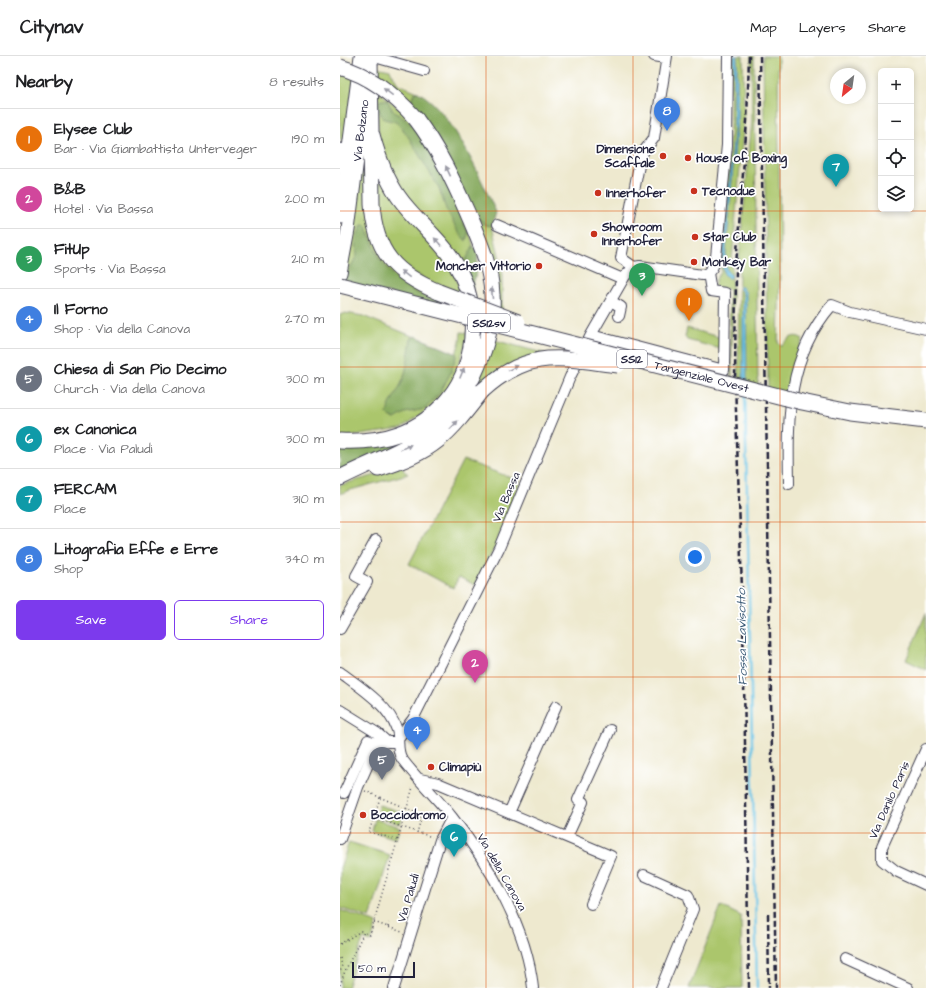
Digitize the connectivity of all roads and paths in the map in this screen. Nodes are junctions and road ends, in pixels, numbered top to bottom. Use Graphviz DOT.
graph roads {
  1 [pos="654,56"];
  2 [pos="728,56"];
  3 [pos="368,57"];
  4 [pos="667,57"];
  5 [pos="340,67"];
  6 [pos="424,70"];
  7 [pos="372,135"];
  8 [pos="340,151"];
  9 [pos="340,166"];
  10 [pos="340,215"];
  11 [pos="497,225"];
  12 [pos="634,267"];
  13 [pos="340,273"];
  14 [pos="708,273"];
  15 [pos="623,279"];
  16 [pos="340,285"];
  17 [pos="340,295"];
  18 [pos="612,300"];
  19 [pos="619,316"];
  20 [pos="472,320"];
  21 [pos="926,329"];
  22 [pos="591,335"];
  23 [pos="486,342"];
  24 [pos="616,360"];
  25 [pos="926,421"];
  26 [pos="926,430"];
  27 [pos="340,442"];
  28 [pos="343,477"];
  29 [pos="789,484"];
  30 [pos="376,540"];
  31 [pos="340,629"];
  32 [pos="340,672"];
  33 [pos="556,706"];
  34 [pos="340,710"];
  35 [pos="610,730"];
  36 [pos="398,740"];
  37 [pos="382,743"];
  38 [pos="926,749"];
  39 [pos="417,781"];
  40 [pos="358,787"];
  41 [pos="344,793"];
  42 [pos="380,798"];
  43 [pos="405,809"];
  44 [pos="509,813"];
  45 [pos="452,817"];
  46 [pos="374,818"];
  47 [pos="402,827"];
  48 [pos="417,832"];
  49 [pos="567,837"];
  50 [pos="435,838"];
  51 [pos="340,839"];
  52 [pos="399,841"];
  53 [pos="644,875"];
  54 [pos="926,885"];
  55 [pos="591,904"];
  56 [pos="374,922"];
  57 [pos="389,923"];
  58 [pos="388,927"];
  59 [pos="364,932"];
  60 [pos="404,933"];
  61 [pos="340,944"];
  62 [pos="340,958"];
  63 [pos="845,959"];
  64 [pos="342,970"];
  65 [pos="345,971"];
  66 [pos="340,973"];
  67 [pos="340,985"];
  68 [pos="394,988"];
  69 [pos="533,988"];
  70 [pos="661,988"];
  71 [pos="908,988"];
  1 -- 4 [label="street"];
  2 -- 14 [label="street"];
  3 -- 6 [label="street"];
  3 -- 7 [label="highway, SS12sv"];
  3 -- 10 [label="main road, Via Bolzano"];
  3 -- 13 [label="main road, Via Bolzano"];
  4 -- 12 [label="street"];
  23 -- 5 [label="highway, SS12sv, one-way, bridge"];
  20 -- 7 [label="highway, SS12sv, one-way"];
  24 -- 7 [label="highway, SS12sv, one-way, bridge"];
  8 -- 9 [label="highway"];
  11 -- 15 [label="street"];
  12 -- 14 [label="street"];
  12 -- 15 [label="street, Via Bassa"];
  14 -- 22 [label="street"];
  15 -- 18 [label="street, Via Bassa"];
  16 -- 24 [label="highway, Tangenziale Ovest / SS12, bridge"];
  17 -- 24 [label="highway, Tangenziale Ovest / SS12, bridge"];
  18 -- 19 [label="street"];
  18 -- 22 [label="street, Via Bassa"];
  20 -- 23 [label="highway"];
  27 -- 20 [label="highway, SS12sv, one-way"];
  21 -- 29 [label="street"];
  22 -- 36 [label="street, Via Bassa"];
  28 -- 23 [label="highway, SS12sv, one-way"];
  24 -- 25 [label="highway, Tangenziale Ovest / SS12, bridge"];
  24 -- 26 [label="highway, Tangenziale Ovest / SS12"];
  28 -- 24 [label="highway, SS12sv, one-way, bridge"];
  30 -- 31 [label="street"];
  32 -- 36 [label="street, Via della Canova"];
  33 -- 44 [label="street"];
  34 -- 37 [label="street"];
  35 -- 49 [label="street"];
  36 -- 37 [label="street"];
  36 -- 39 [label="street, Via della Canova"];
  37 -- 40 [label="street"];
  37 -- 41 [label="street"];
  38 -- 54 [label="street, Via Danilo Paris"];
  39 -- 43 [label="path"];
  39 -- 44 [label="street"];
  39 -- 45 [label="street, Via della Canova"];
  40 -- 42 [label="path"];
  40 -- 51 [label="street"];
  42 -- 43 [label="path"];
  42 -- 46 [label="path"];
  43 -- 47 [label="path"];
  43 -- 48 [label="path"];
  44 -- 49 [label="street"];
  45 -- 68 [label="street, Via Paludi"];
  45 -- 69 [label="street, Via della Canova"];
  46 -- 47 [label="path"];
  46 -- 52 [label="path"];
  47 -- 48 [label="path"];
  47 -- 52 [label="path"];
  48 -- 50 [label="path"];
  49 -- 55 [label="street"];
  52 -- 56 [label="path"];
  53 -- 70 [label="street"];
  56 -- 58 [label="path"];
  56 -- 59 [label="path"];
  57 -- 58 [label="path"];
  58 -- 60 [label="path"];
  59 -- 61 [label="path"];
  59 -- 65 [label="path"];
  62 -- 64 [label="path"];
  63 -- 71 [label="street"];
  64 -- 65 [label="path"];
  64 -- 66 [label="path"];
  65 -- 67 [label="path"];
}
